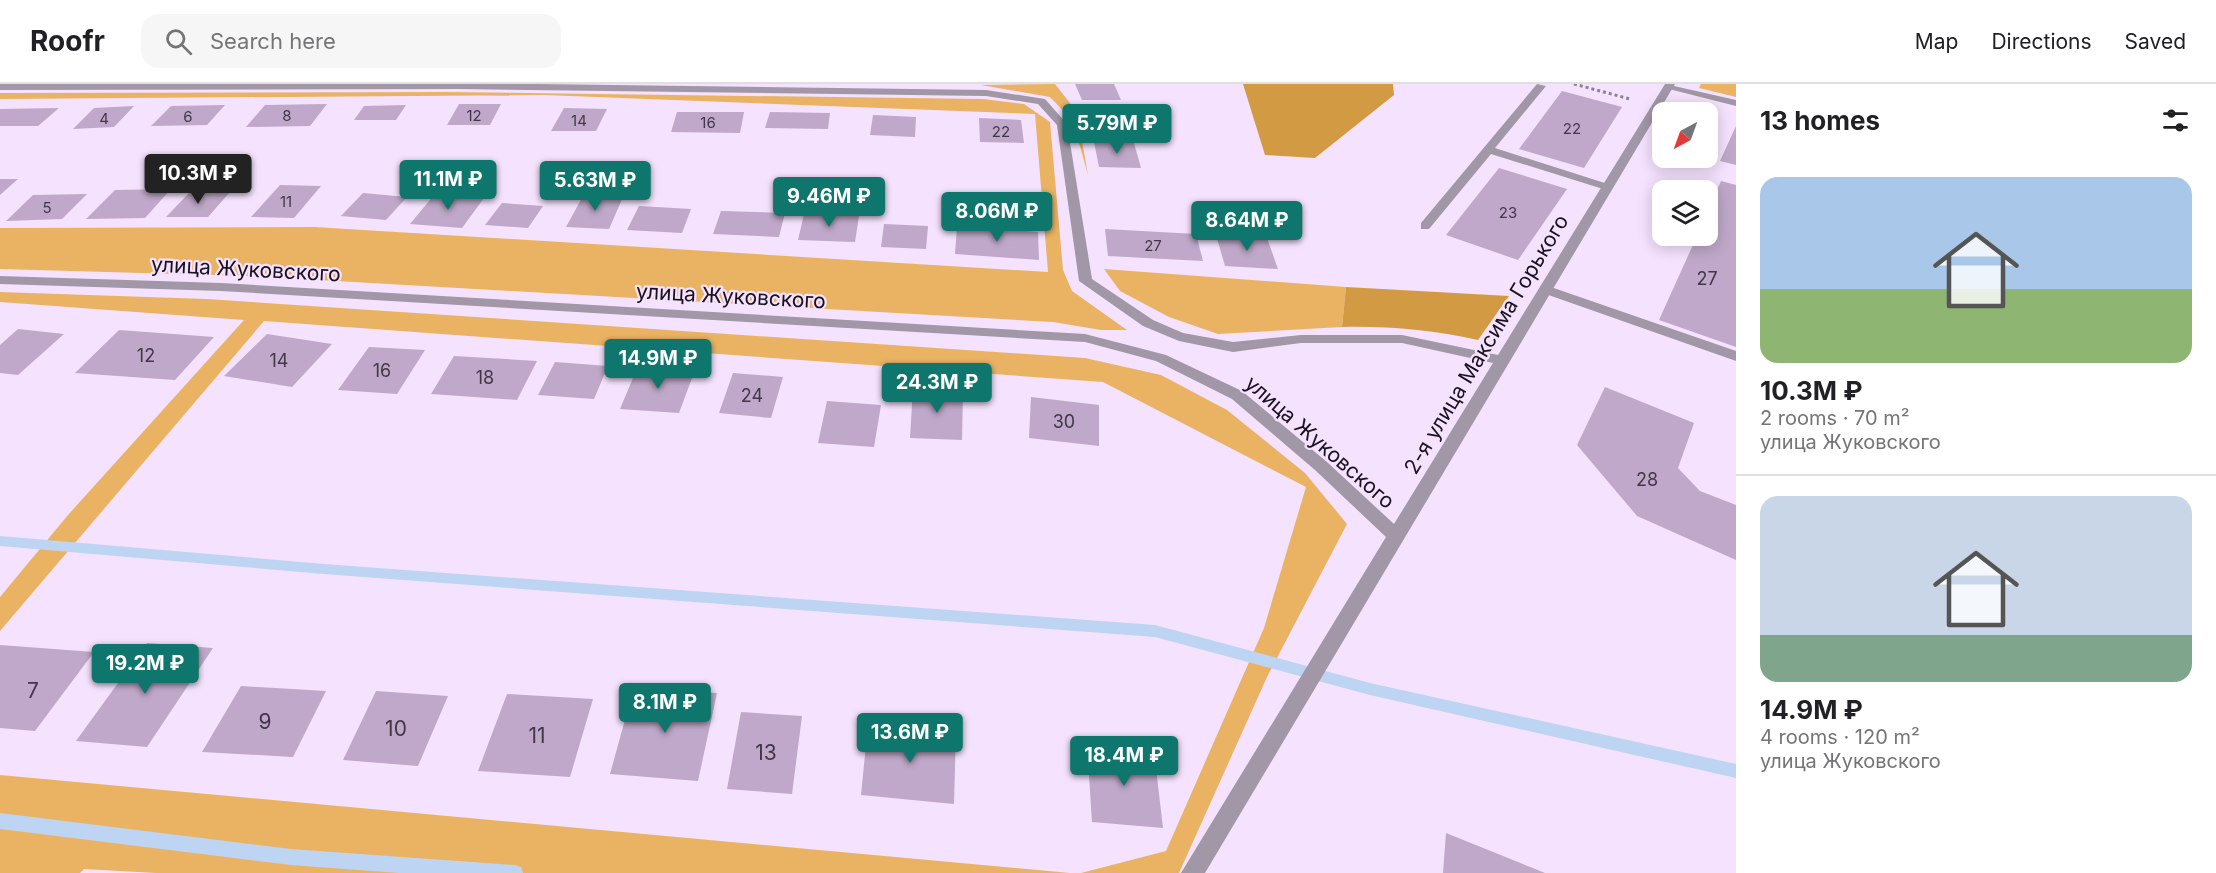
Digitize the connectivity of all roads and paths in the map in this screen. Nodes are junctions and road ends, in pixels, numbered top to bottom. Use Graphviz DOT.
graph roads {
  1 [pos="1574,84"];
  2 [pos="1669,85"];
  3 [pos="1541,86"];
  4 [pos="0,87"];
  5 [pos="1659,102"];
  6 [pos="1736,103"];
  7 [pos="1652,105"];
  8 [pos="1652,114"];
  9 [pos="1489,150"];
  10 [pos="1607,187"];
  11 [pos="1425,226"];
  12 [pos="0,280"];
  13 [pos="1545,289"];
  14 [pos="1179,337"];
  15 [pos="1736,356"];
  16 [pos="1161,358"];
  17 [pos="1502,360"];
  18 [pos="1396,536"];
  19 [pos="1192,873"];
  1 -- 7 [label="path"];
  2 -- 5 [label="street, 2-я улица Максима Горького"];
  2 -- 6 [label="street"];
  3 -- 9 [label="street"];
  4 -- 14 [label="street"];
  8 -- 10 [label="street, 2-я улица Максима Горького"];
  9 -- 10 [label="street"];
  9 -- 11 [label="street"];
  10 -- 13 [label="street, 2-я улица Максима Горького"];
  12 -- 16 [label="street, улица Жуковского"];
  13 -- 15 [label="street"];
  13 -- 17 [label="street, 2-я улица Максима Горького"];
  14 -- 16 [label="street"];
  14 -- 17 [label="street"];
  16 -- 18 [label="street, улица Жуковского"];
  17 -- 18 [label="street, 2-я улица Максима Горького"];
  18 -- 19 [label="street, 2-я улица Максима Горького"];
}
